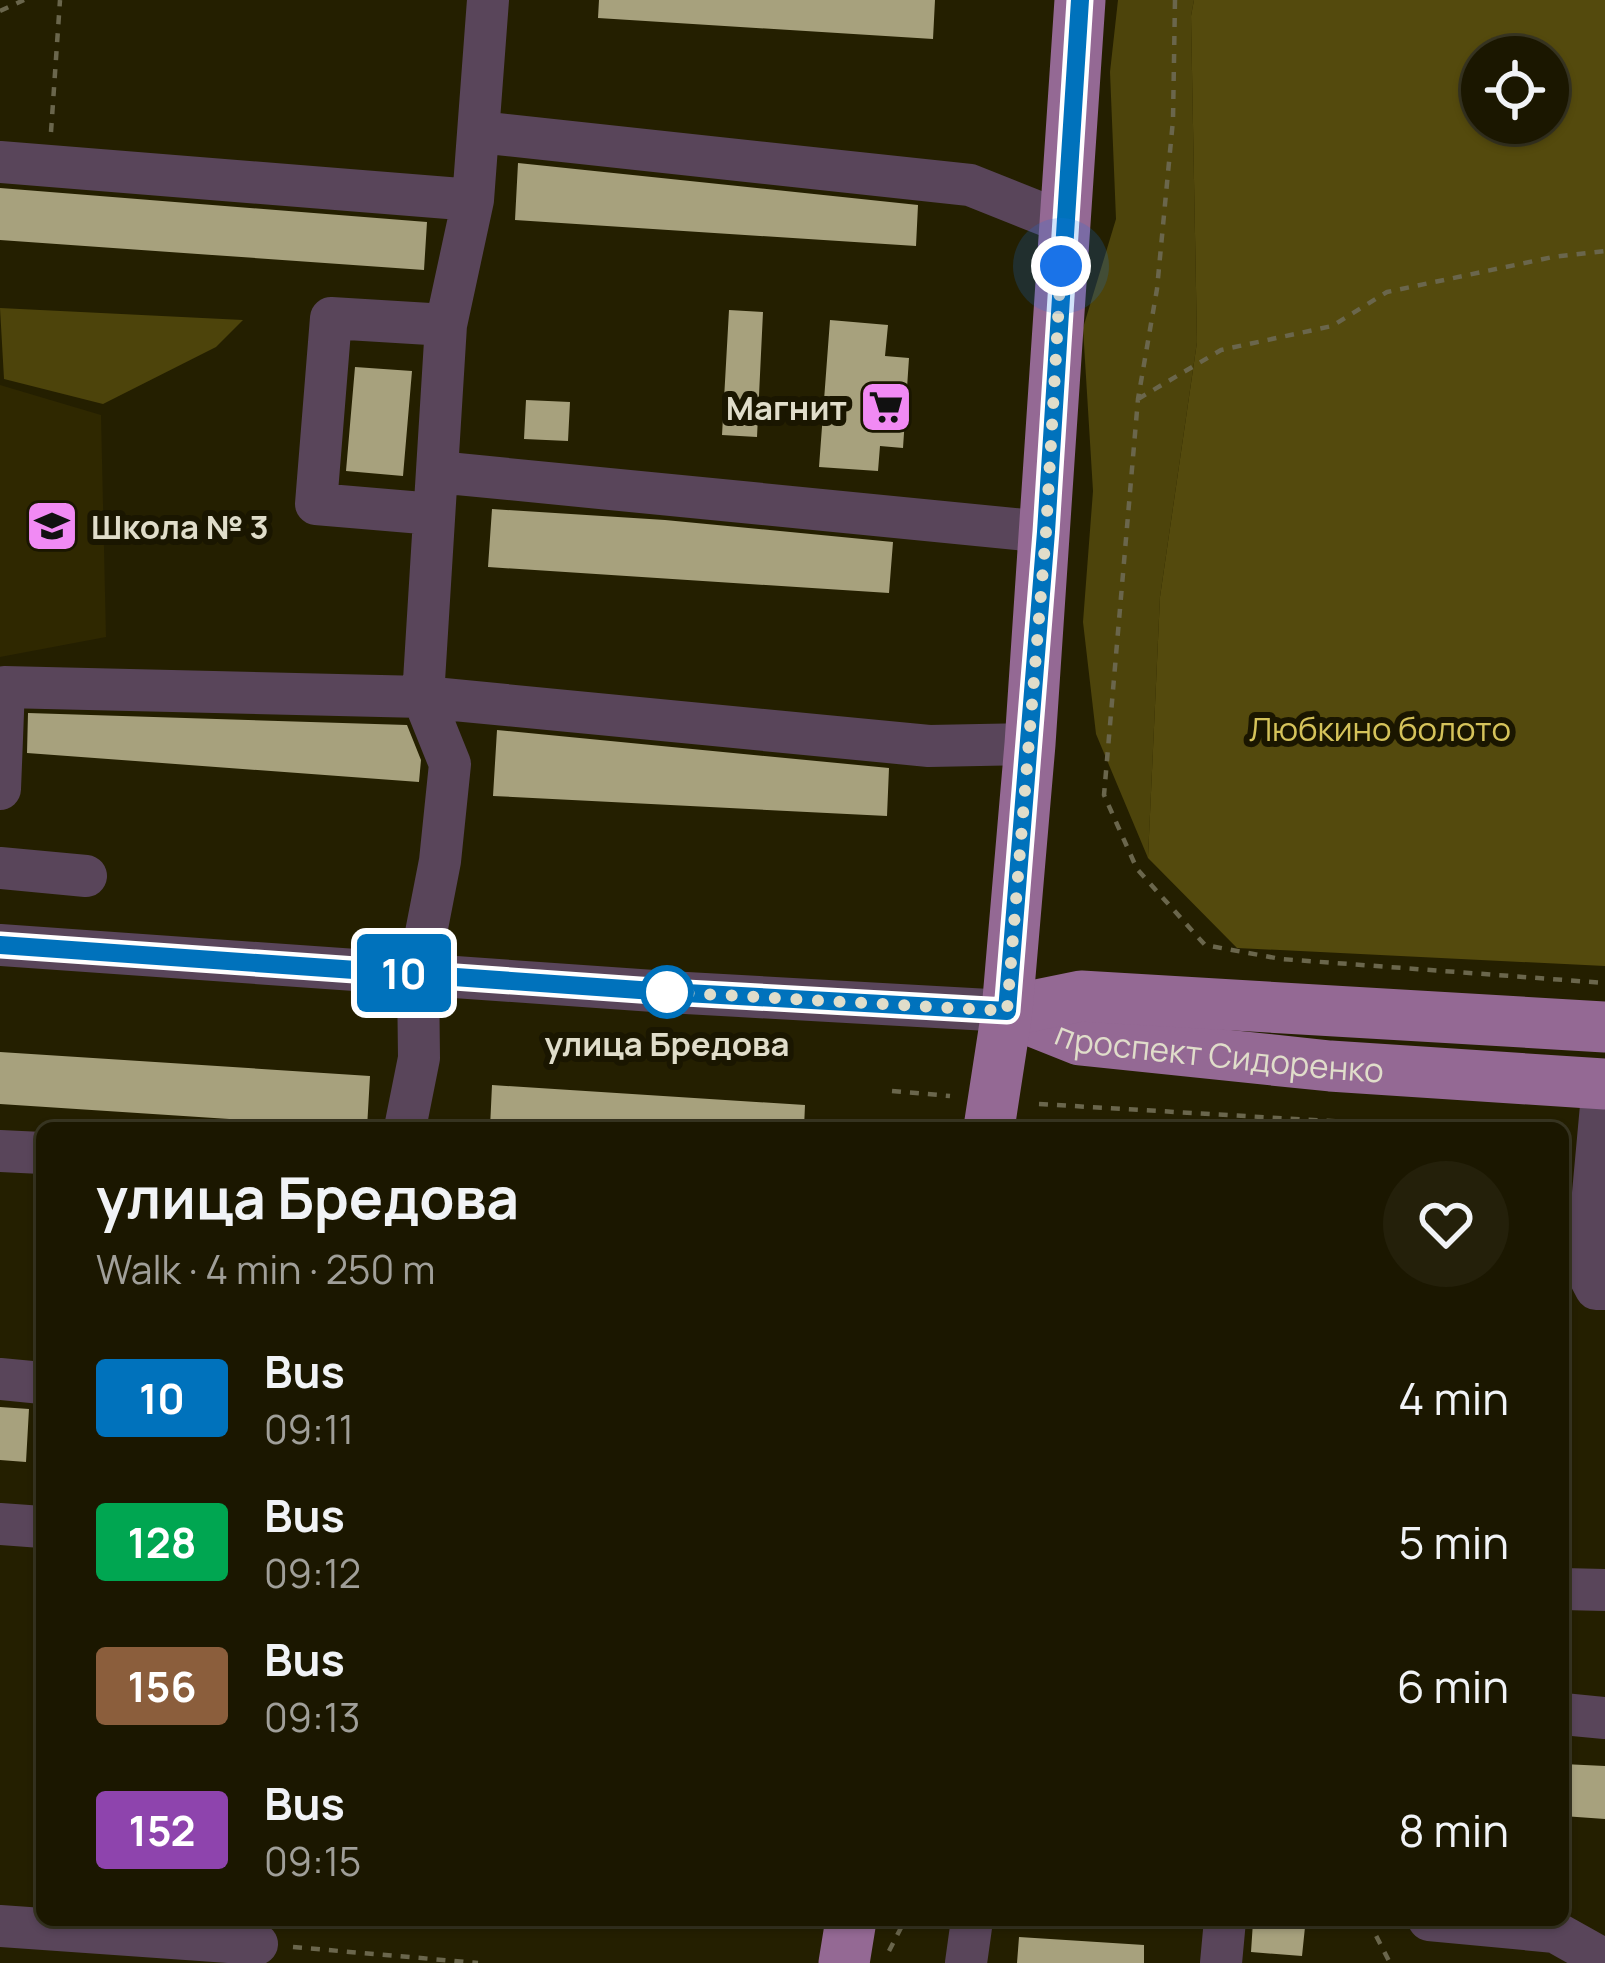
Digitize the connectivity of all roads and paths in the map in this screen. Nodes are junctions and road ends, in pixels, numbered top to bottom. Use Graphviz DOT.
graph roads {
  1 [pos="24,0"];
  2 [pos="60,0"];
  3 [pos="488,0"];
  4 [pos="1080,0"];
  5 [pos="1175,0"];
  6 [pos="0,11"];
  7 [pos="478,132"];
  8 [pos="0,163"];
  9 [pos="49,166"];
  10 [pos="473,200"];
  11 [pos="1063,222"];
  12 [pos="1605,251"];
  13 [pos="446,325"];
  14 [pos="1138,399"];
  15 [pos="435,493"];
  16 [pos="1046,532"];
  17 [pos="423,697"];
  18 [pos="1030,744"];
  19 [pos="0,789"];
  20 [pos="0,868"];
  21 [pos="86,876"];
  22 [pos="0,945"];
  23 [pos="418,974"];
  24 [pos="1605,983"];
  25 [pos="1007,1011"];
  26 [pos="1605,1027"];
  27 [pos="1604,1084"];
  28 [pos="892,1091"];
  29 [pos="1039,1104"];
  30 [pos="969,1112"];
  31 [pos="406,1122"];
  32 [pos="1346,1122"];
  33 [pos="0,1150"];
  34 [pos="36,1153"];
  35 [pos="1605,1289"];
  36 [pos="0,1379"];
  37 [pos="36,1382"];
  38 [pos="0,1524"];
  39 [pos="36,1527"];
  40 [pos="1569,1588"];
  41 [pos="1605,1590"];
  42 [pos="1569,1715"];
  43 [pos="1605,1718"];
  44 [pos="0,1926"];
  45 [pos="850,1926"];
  46 [pos="901,1926"];
  47 [pos="971,1926"];
  48 [pos="1225,1926"];
  49 [pos="1371,1926"];
  50 [pos="1494,1926"];
  51 [pos="257,1942"];
  52 [pos="407,1960"];
  53 [pos="1605,1960"];
  54 [pos="478,1963"];
  55 [pos="844,1963"];
  56 [pos="887,1963"];
  57 [pos="966,1963"];
  58 [pos="1221,1963"];
  59 [pos="1390,1963"];
  1 -- 6 [label="path"];
  2 -- 9 [label="path"];
  3 -- 7 [label="street"];
  4 -- 11 [label="main road"];
  5 -- 14 [label="path"];
  7 -- 10 [label="street"];
  7 -- 11 [label="street"];
  8 -- 9 [label="street"];
  9 -- 10 [label="street"];
  10 -- 13 [label="street"];
  11 -- 16 [label="main road"];
  12 -- 14 [label="path"];
  13 -- 15 [label="street"];
  13 -- 15 [label="street"];
  14 -- 24 [label="path"];
  15 -- 16 [label="street"];
  15 -- 17 [label="street"];
  16 -- 18 [label="main road"];
  17 -- 18 [label="street"];
  17 -- 19 [label="street"];
  17 -- 23 [label="street"];
  18 -- 25 [label="main road"];
  20 -- 21 [label="street"];
  22 -- 23 [label="street"];
  23 -- 25 [label="street"];
  23 -- 31 [label="street"];
  25 -- 26 [label="main road, проспект Сидоренко"];
  25 -- 27 [label="main road, проспект Сидоренко"];
  25 -- 30 [label="main road"];
  27 -- 35 [label="street"];
  28 -- 30 [label="path"];
  29 -- 32 [label="path"];
  33 -- 34 [label="street"];
  36 -- 37 [label="street"];
  38 -- 39 [label="street"];
  40 -- 41 [label="street"];
  42 -- 43 [label="street"];
  44 -- 51 [label="street"];
  45 -- 55 [label="main road"];
  46 -- 56 [label="path"];
  47 -- 57 [label="street"];
  48 -- 58 [label="street"];
  49 -- 59 [label="path"];
  50 -- 53 [label="street"];
  51 -- 52 [label="path"];
  52 -- 54 [label="path"];
}
